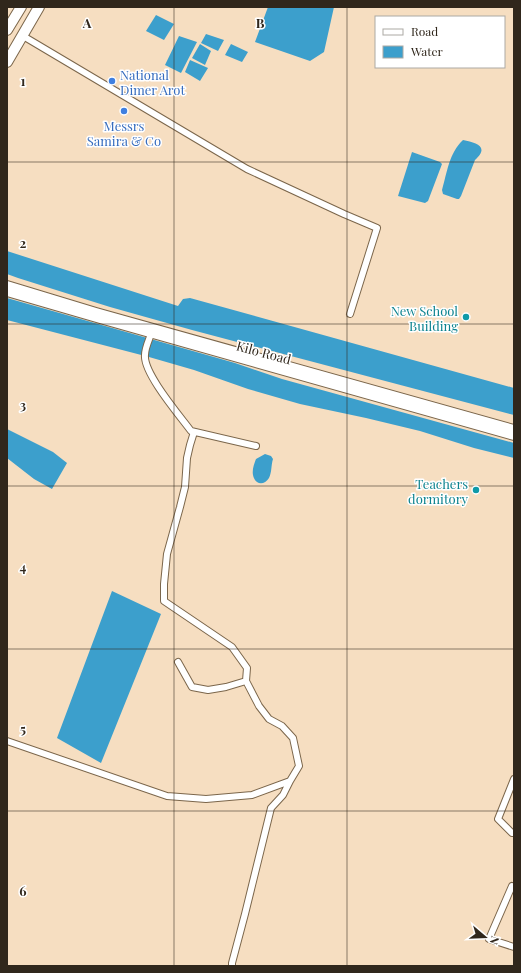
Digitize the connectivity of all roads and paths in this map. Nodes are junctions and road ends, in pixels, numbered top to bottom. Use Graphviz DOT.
graph roads {
  1 [pos="21,7"];
  2 [pos="39,7"];
  3 [pos="7,30"];
  4 [pos="23,36"];
  5 [pos="7,62"];
  6 [pos="7,285"];
  7 [pos="7,292"];
  8 [pos="350,314"];
  9 [pos="152,330"];
  10 [pos="514,429"];
  11 [pos="194,432"];
  12 [pos="514,436"];
  13 [pos="256,446"];
  14 [pos="178,662"];
  15 [pos="246,681"];
  16 [pos="7,741"];
  17 [pos="514,779"];
  18 [pos="290,781"];
  19 [pos="514,833"];
  20 [pos="512,886"];
  21 [pos="514,947"];
  22 [pos="232,966"];
  1 -- 3 [label="main road"];
  2 -- 4 [label="main road"];
  4 -- 5 [label="main road"];
  4 -- 8 [label="street"];
  6 -- 9 [label="street, Kilo Road"];
  7 -- 9 [label="street, Kilo Road"];
  9 -- 10 [label="street, Kilo Road"];
  9 -- 11 [label="street"];
  9 -- 12 [label="street, Kilo Road"];
  11 -- 13 [label="street"];
  11 -- 15 [label="street"];
  14 -- 15 [label="street"];
  15 -- 18 [label="street"];
  16 -- 18 [label="street"];
  17 -- 19 [label="street"];
  18 -- 22 [label="street"];
  20 -- 21 [label="street"];
}
